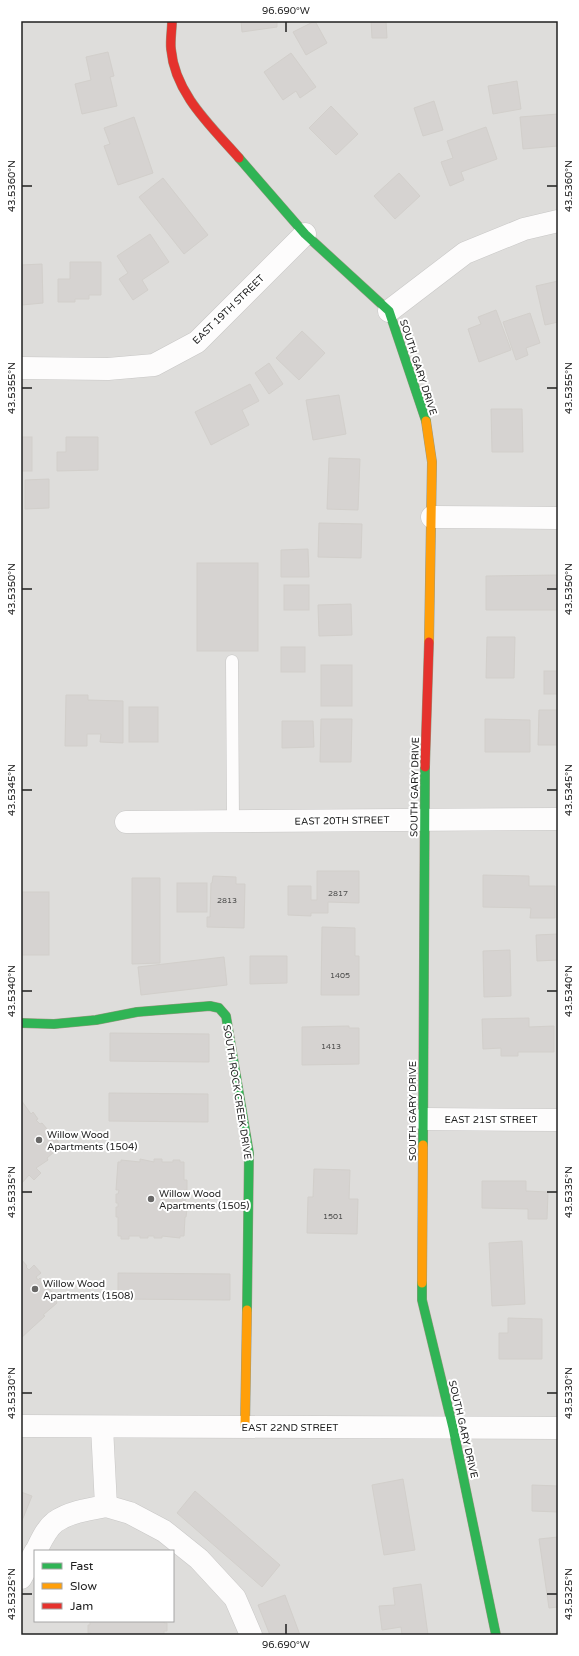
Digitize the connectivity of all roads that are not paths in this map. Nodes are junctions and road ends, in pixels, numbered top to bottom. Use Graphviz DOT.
graph roads {
  1 [pos="172,21"];
  2 [pos="558,221"];
  3 [pos="304,234"];
  4 [pos="389,311"];
  5 [pos="21,368"];
  6 [pos="432,518"];
  7 [pos="558,518"];
  8 [pos="232,661"];
  9 [pos="424,819"];
  10 [pos="558,819"];
  11 [pos="232,821"];
  12 [pos="126,822"];
  13 [pos="21,1023"];
  14 [pos="424,1119"];
  15 [pos="558,1120"];
  16 [pos="21,1426"];
  17 [pos="245,1426"];
  18 [pos="102,1427"];
  19 [pos="453,1428"];
  20 [pos="558,1428"];
  21 [pos="106,1506"];
  22 [pos="36,1550"];
  23 [pos="34,1553"];
  24 [pos="21,1578"];
  25 [pos="250,1635"];
  26 [pos="496,1635"];
  1 -- 3 [label="street, SOUTH GARY DRIVE"];
  2 -- 4 [label="street"];
  3 -- 4 [label="street, SOUTH GARY DRIVE"];
  3 -- 5 [label="street, EAST 19TH STREET"];
  4 -- 6 [label="street, SOUTH GARY DRIVE"];
  6 -- 7 [label="street"];
  6 -- 9 [label="street, SOUTH GARY DRIVE"];
  8 -- 11 [label="lane"];
  9 -- 10 [label="street, EAST 20TH STREET"];
  9 -- 11 [label="street, EAST 20TH STREET"];
  9 -- 14 [label="street, SOUTH GARY DRIVE"];
  11 -- 12 [label="street, EAST 20TH STREET"];
  13 -- 17 [label="street, SOUTH ROCK CREEK DRIVE"];
  14 -- 15 [label="street, EAST 21ST STREET"];
  14 -- 19 [label="street, SOUTH GARY DRIVE"];
  16 -- 18 [label="street, EAST 22ND STREET"];
  17 -- 18 [label="street, EAST 22ND STREET"];
  17 -- 19 [label="street, EAST 22ND STREET"];
  18 -- 21 [label="street"];
  19 -- 20 [label="street, EAST 22ND STREET"];
  19 -- 26 [label="street, SOUTH GARY DRIVE"];
  21 -- 22 [label="street"];
  21 -- 25 [label="street"];
  23 -- 24 [label="street"];
}
